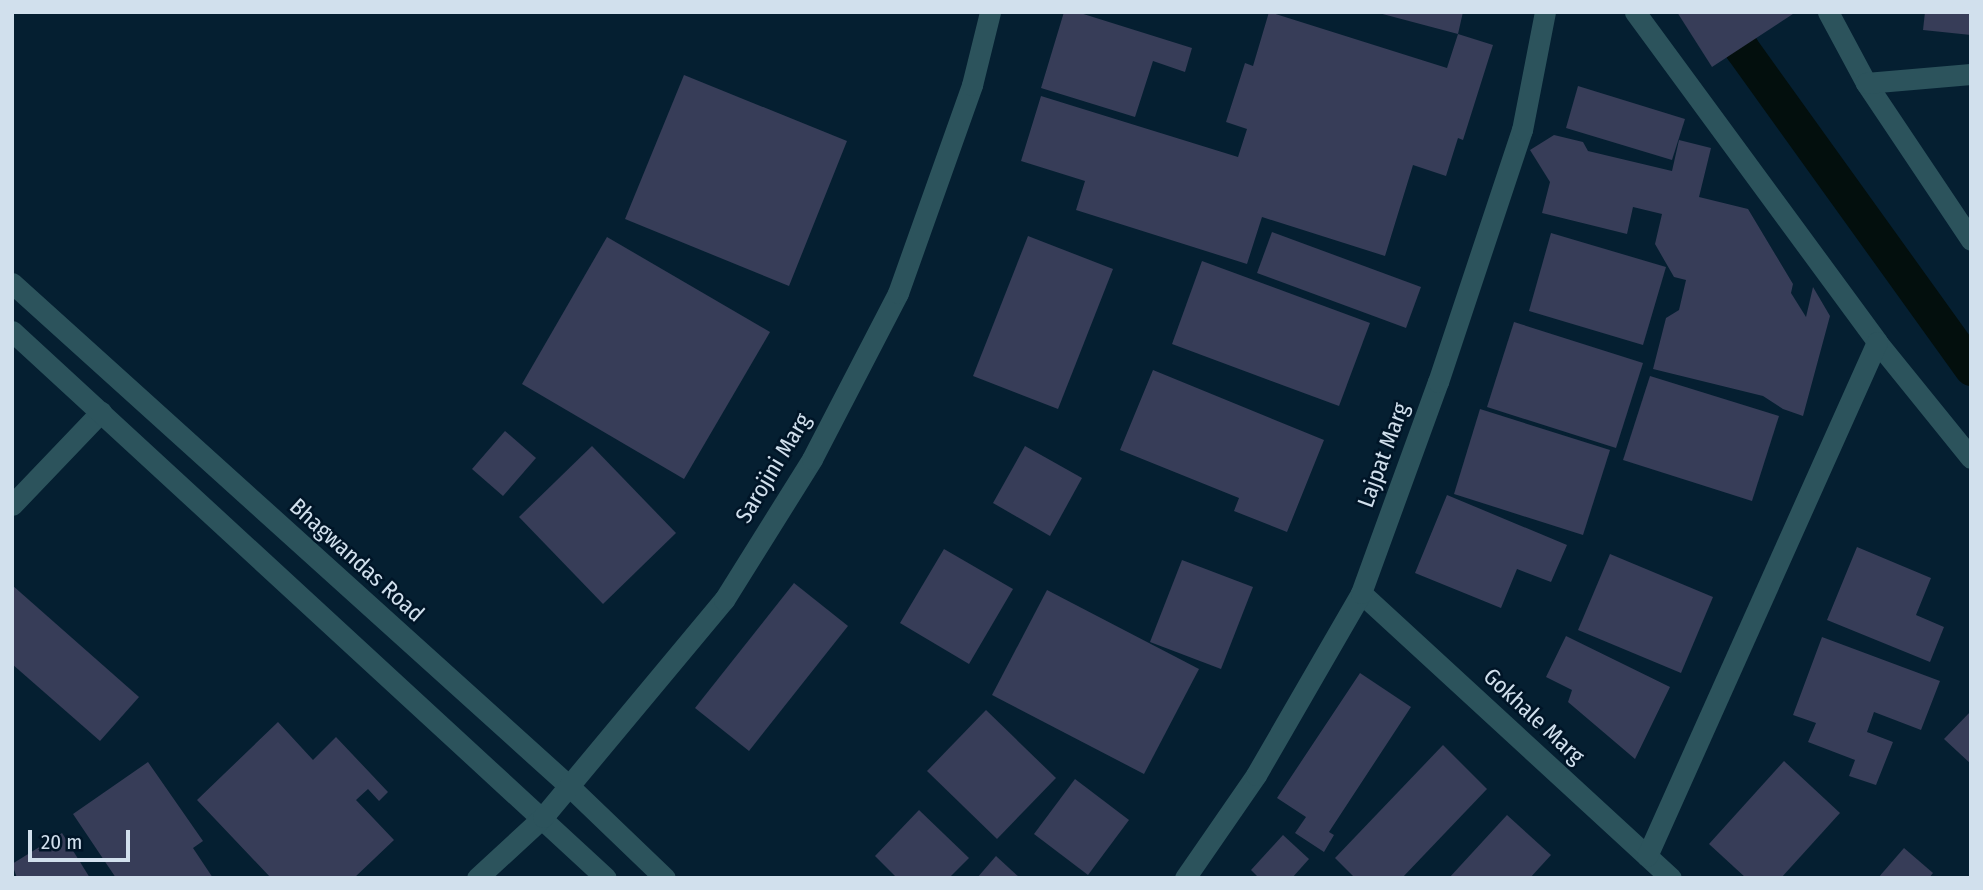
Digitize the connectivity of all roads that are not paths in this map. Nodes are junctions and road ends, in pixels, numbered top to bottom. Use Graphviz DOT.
graph roads {
  1 [pos="990,12"];
  2 [pos="1545,12"];
  3 [pos="1635,12"];
  4 [pos="1828,12"];
  5 [pos="1971,74"];
  6 [pos="1866,83"];
  7 [pos="1971,240"];
  8 [pos="12,283"];
  9 [pos="12,331"];
  10 [pos="1877,342"];
  11 [pos="101,412"];
  12 [pos="1971,458"];
  13 [pos="12,505"];
  14 [pos="1361,593"];
  15 [pos="569,786"];
  16 [pos="543,817"];
  17 [pos="1647,856"];
  18 [pos="477,878"];
  19 [pos="606,878"];
  20 [pos="664,878"];
  21 [pos="1185,878"];
  22 [pos="1671,878"];
  1 -- 15 [label="street, Sarojini Marg"];
  2 -- 14 [label="street, Lajpat Marg"];
  3 -- 10 [label="street"];
  4 -- 6 [label="street"];
  5 -- 6 [label="street"];
  6 -- 7 [label="street"];
  8 -- 15 [label="street, Bhagwandas Road"];
  9 -- 11 [label="street"];
  10 -- 12 [label="street"];
  10 -- 17 [label="street"];
  11 -- 13 [label="street"];
  11 -- 16 [label="street"];
  14 -- 17 [label="street, Gokhale Marg"];
  14 -- 21 [label="street, Lajpat Marg"];
  15 -- 16 [label="street, Sarojini Marg"];
  15 -- 20 [label="street, Bhagwandas Road"];
  16 -- 18 [label="street, Sarojini Marg"];
  16 -- 19 [label="street"];
  17 -- 22 [label="street, Gokhale Marg"];
}
